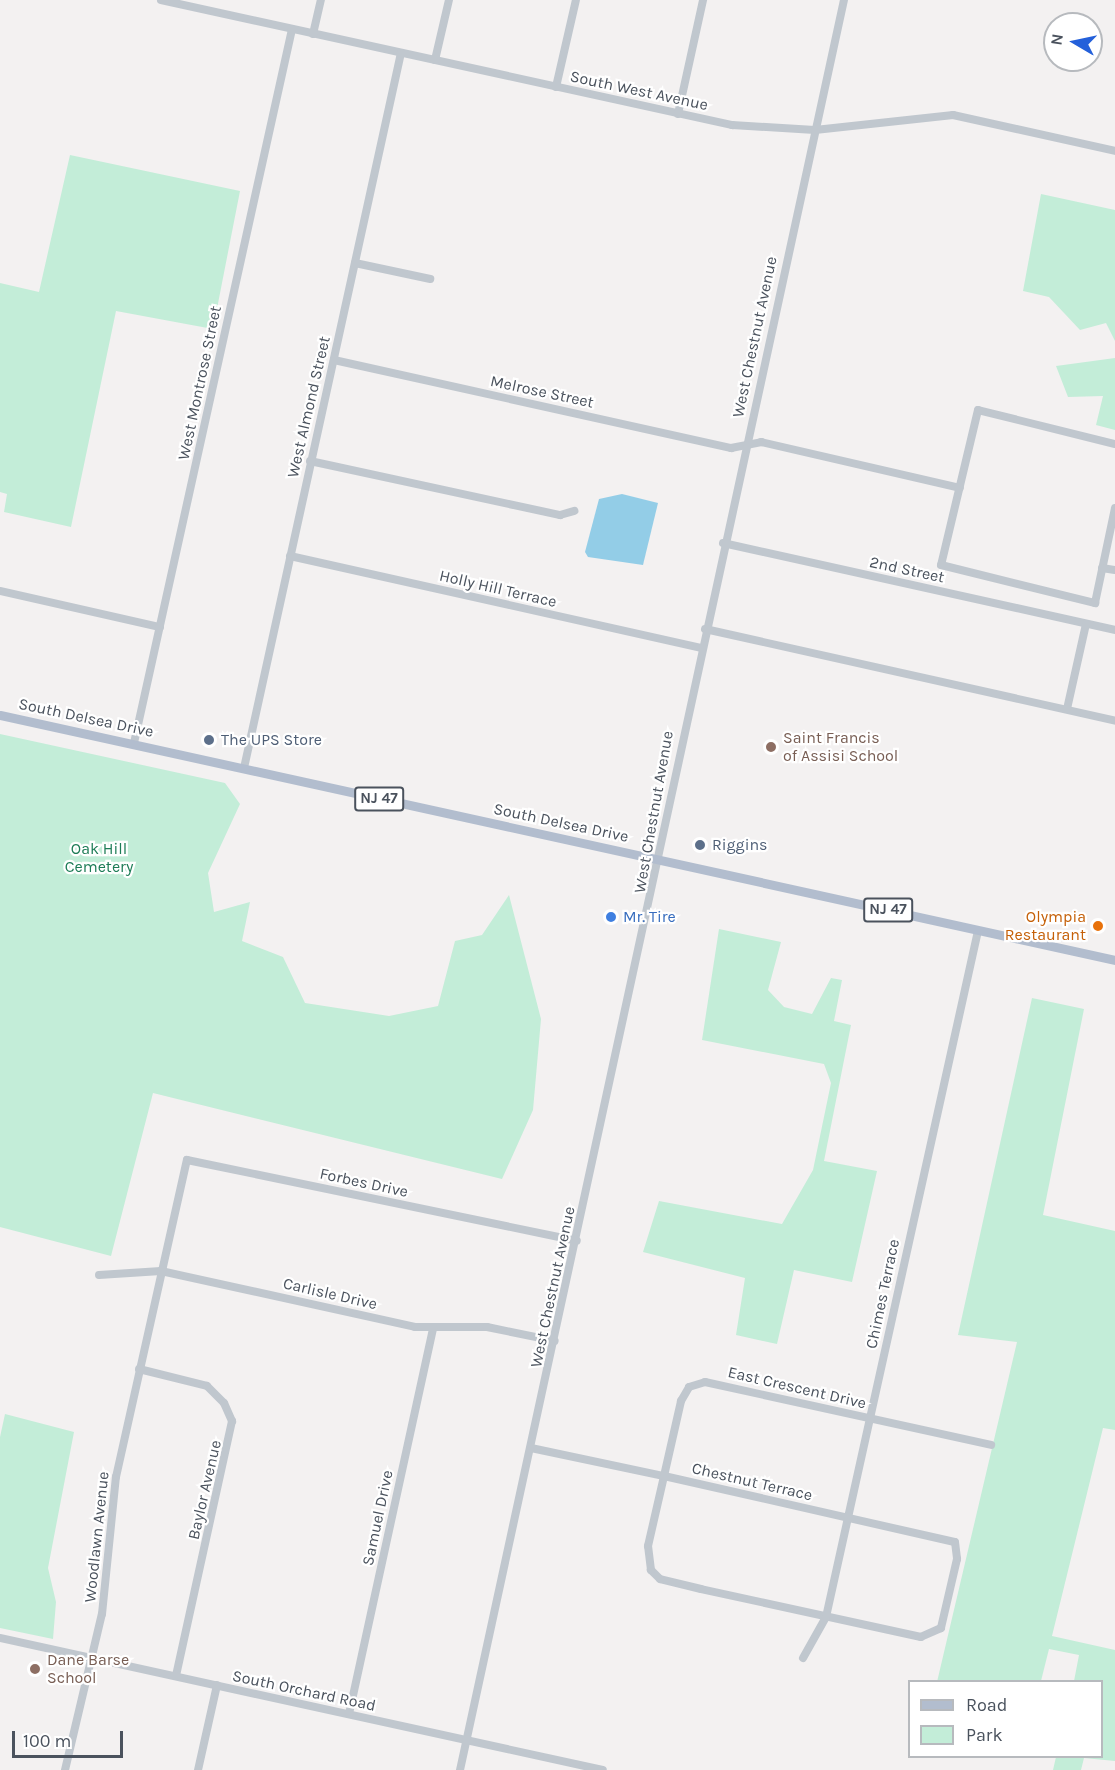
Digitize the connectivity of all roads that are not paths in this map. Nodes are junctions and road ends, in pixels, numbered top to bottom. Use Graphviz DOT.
graph roads {
  1 [pos="161,0"];
  2 [pos="321,0"];
  3 [pos="449,0"];
  4 [pos="576,0"];
  5 [pos="703,0"];
  6 [pos="844,0"];
  7 [pos="192,3"];
  8 [pos="292,29"];
  9 [pos="313,34"];
  10 [pos="401,53"];
  11 [pos="435,60"];
  12 [pos="556,87"];
  13 [pos="678,114"];
  14 [pos="815,130"];
  15 [pos="1115,151"];
  16 [pos="355,262"];
  17 [pos="430,279"];
  18 [pos="334,360"];
  19 [pos="1115,444"];
  20 [pos="745,446"];
  21 [pos="310,461"];
  22 [pos="960,488"];
  23 [pos="1115,508"];
  24 [pos="574,511"];
  25 [pos="723,543"];
  26 [pos="290,556"];
  27 [pos="1102,567"];
  28 [pos="1115,570"];
  29 [pos="0,591"];
  30 [pos="1086,624"];
  31 [pos="160,627"];
  32 [pos="705,629"];
  33 [pos="1115,630"];
  34 [pos="700,648"];
  35 [pos="1067,709"];
  36 [pos="0,715"];
  37 [pos="1115,721"];
  38 [pos="134,743"];
  39 [pos="244,768"];
  40 [pos="660,860"];
  41 [pos="978,931"];
  42 [pos="1115,960"];
  43 [pos="178,1201"];
  44 [pos="577,1241"];
  45 [pos="161,1271"];
  46 [pos="99,1275"];
  47 [pos="433,1328"];
  48 [pos="555,1341"];
  49 [pos="139,1369"];
  50 [pos="870,1418"];
  51 [pos="991,1445"];
  52 [pos="531,1448"];
  53 [pos="664,1476"];
  54 [pos="848,1518"];
  55 [pos="826,1617"];
  56 [pos="0,1638"];
  57 [pos="91,1658"];
  58 [pos="803,1658"];
  59 [pos="176,1676"];
  60 [pos="217,1685"];
  61 [pos="349,1714"];
  62 [pos="466,1740"];
  63 [pos="65,1770"];
  64 [pos="198,1770"];
  65 [pos="460,1770"];
  66 [pos="603,1770"];
  1 -- 7 [label="street, South West Avenue"];
  2 -- 9 [label="street"];
  3 -- 11 [label="street"];
  4 -- 12 [label="street"];
  5 -- 13 [label="street"];
  6 -- 14 [label="street, West Chestnut Avenue"];
  7 -- 8 [label="street, South West Avenue"];
  8 -- 9 [label="street, South West Avenue"];
  8 -- 31 [label="street, West Montrose Street"];
  9 -- 10 [label="street, South West Avenue"];
  10 -- 11 [label="street, South West Avenue"];
  10 -- 16 [label="street, West Almond Street"];
  11 -- 12 [label="street, South West Avenue"];
  12 -- 13 [label="street, South West Avenue"];
  13 -- 14 [label="street, South West Avenue"];
  14 -- 15 [label="street, South West Avenue"];
  14 -- 20 [label="street, West Chestnut Avenue"];
  16 -- 17 [label="street"];
  16 -- 18 [label="street, West Almond Street"];
  18 -- 20 [label="street, Melrose Street"];
  18 -- 21 [label="street, West Almond Street"];
  19 -- 22 [label="street"];
  20 -- 22 [label="street, Melrose Street"];
  20 -- 25 [label="street, West Chestnut Avenue"];
  21 -- 24 [label="street"];
  21 -- 26 [label="street, West Almond Street"];
  22 -- 27 [label="street"];
  23 -- 27 [label="street"];
  25 -- 30 [label="street, 2nd Street"];
  25 -- 32 [label="street, West Chestnut Avenue"];
  26 -- 34 [label="street, Holly Hill Terrace"];
  26 -- 39 [label="street, West Almond Street"];
  27 -- 28 [label="street"];
  29 -- 31 [label="street"];
  30 -- 33 [label="street, 2nd Street"];
  30 -- 35 [label="street"];
  31 -- 38 [label="street, West Montrose Street"];
  32 -- 34 [label="street, West Chestnut Avenue"];
  32 -- 35 [label="street"];
  34 -- 40 [label="street, West Chestnut Avenue"];
  35 -- 37 [label="street"];
  36 -- 38 [label="main road, South Delsea Drive / NJ 47"];
  38 -- 39 [label="main road, South Delsea Drive / NJ 47"];
  39 -- 40 [label="main road, South Delsea Drive / NJ 47"];
  40 -- 41 [label="main road, South Delsea Drive / NJ 47"];
  40 -- 44 [label="street, West Chestnut Avenue"];
  41 -- 42 [label="main road, South Delsea Drive / NJ 47"];
  41 -- 50 [label="street, Chimes Terrace"];
  43 -- 44 [label="street, Forbes Drive"];
  43 -- 45 [label="street, Woodlawn Avenue"];
  44 -- 48 [label="street, West Chestnut Avenue"];
  45 -- 46 [label="street, Carlisle Drive"];
  45 -- 47 [label="street, Carlisle Drive"];
  45 -- 49 [label="street, Woodlawn Avenue"];
  47 -- 48 [label="street, Carlisle Drive"];
  47 -- 61 [label="street, Samuel Drive"];
  48 -- 52 [label="street, West Chestnut Avenue"];
  49 -- 57 [label="street, Woodlawn Avenue"];
  49 -- 59 [label="street, Baylor Avenue"];
  50 -- 51 [label="street, East Crescent Drive"];
  50 -- 53 [label="street, East Crescent Drive"];
  50 -- 54 [label="street, Chimes Terrace"];
  52 -- 53 [label="street, Chestnut Terrace"];
  52 -- 62 [label="street, West Chestnut Avenue"];
  53 -- 54 [label="street, Chestnut Terrace"];
  53 -- 55 [label="street"];
  54 -- 55 [label="street, Chimes Terrace"];
  54 -- 55 [label="street, Chestnut Terrace"];
  55 -- 58 [label="street, Chimes Terrace"];
  56 -- 57 [label="street, South Orchard Road"];
  57 -- 59 [label="street, South Orchard Road"];
  57 -- 63 [label="street, Woodlawn Avenue"];
  59 -- 60 [label="street, South Orchard Road"];
  60 -- 61 [label="street, South Orchard Road"];
  60 -- 64 [label="street"];
  61 -- 62 [label="street, South Orchard Road"];
  62 -- 65 [label="street, West Chestnut Avenue"];
  62 -- 66 [label="street, South Orchard Road"];
}
